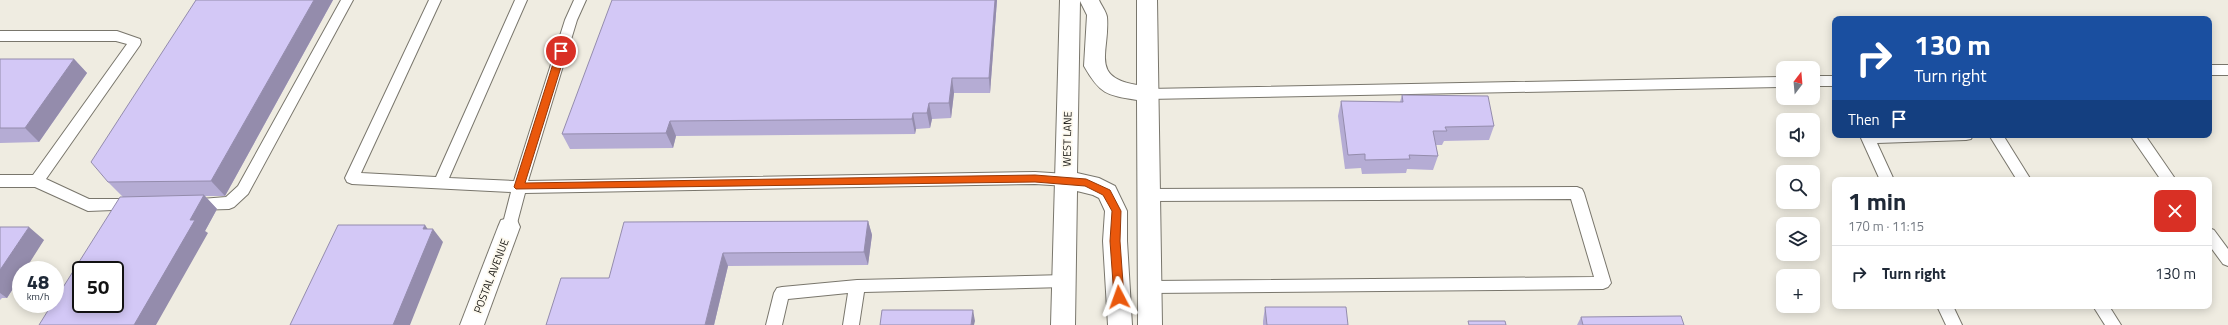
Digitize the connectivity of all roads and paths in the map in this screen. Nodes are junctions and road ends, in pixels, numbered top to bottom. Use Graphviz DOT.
graph roads {
  1 [pos="347,0"];
  2 [pos="435,0"];
  3 [pos="522,0"];
  4 [pos="580,0"];
  5 [pos="1070,0"];
  6 [pos="1089,0"];
  7 [pos="1147,0"];
  8 [pos="0,36"];
  9 [pos="2212,70"];
  10 [pos="2228,70"];
  11 [pos="1832,80"];
  12 [pos="1820,81"];
  13 [pos="1776,82"];
  14 [pos="1147,94"];
  15 [pos="1868,138"];
  16 [pos="1998,138"];
  17 [pos="2139,138"];
  18 [pos="1886,177"];
  19 [pos="2022,177"];
  20 [pos="2168,177"];
  21 [pos="1066,180"];
  22 [pos="0,181"];
  23 [pos="37,181"];
  24 [pos="440,183"];
  25 [pos="519,187"];
  26 [pos="1148,195"];
  27 [pos="184,204"];
  28 [pos="146,205"];
  29 [pos="509,227"];
  30 [pos="2212,238"];
  31 [pos="2228,260"];
  32 [pos="1065,281"];
  33 [pos="857,286"];
  34 [pos="1150,287"];
  35 [pos="1946,309"];
  36 [pos="2103,309"];
  37 [pos="472,325"];
  38 [pos="774,325"];
  39 [pos="851,325"];
  40 [pos="1063,325"];
  41 [pos="1120,325"];
  42 [pos="1150,325"];
  43 [pos="1954,325"];
  44 [pos="2113,325"];
  1 -- 27 [label="lane"];
  2 -- 24 [label="lane"];
  3 -- 24 [label="lane"];
  4 -- 25 [label="lane"];
  5 -- 21 [label="main road, WEST LANE"];
  6 -- 14 [label="main road"];
  7 -- 14 [label="main road"];
  8 -- 23 [label="lane"];
  9 -- 10 [label="lane"];
  11 -- 12 [label="lane"];
  13 -- 14 [label="lane"];
  14 -- 26 [label="main road"];
  15 -- 18 [label="lane"];
  16 -- 19 [label="lane"];
  17 -- 20 [label="lane"];
  21 -- 25 [label="lane"];
  21 -- 32 [label="main road, WEST LANE"];
  21 -- 41 [label="main road"];
  22 -- 23 [label="lane"];
  23 -- 28 [label="lane"];
  24 -- 25 [label="lane"];
  25 -- 29 [label="lane"];
  26 -- 34 [label="main road"];
  26 -- 34 [label="lane"];
  29 -- 37 [label="main road, POSTAL AVENUE"];
  30 -- 31 [label="lane"];
  32 -- 33 [label="lane"];
  32 -- 40 [label="main road, WEST LANE"];
  33 -- 38 [label="lane"];
  33 -- 39 [label="lane"];
  34 -- 42 [label="main road"];
  35 -- 43 [label="lane"];
  36 -- 44 [label="lane"];
}
